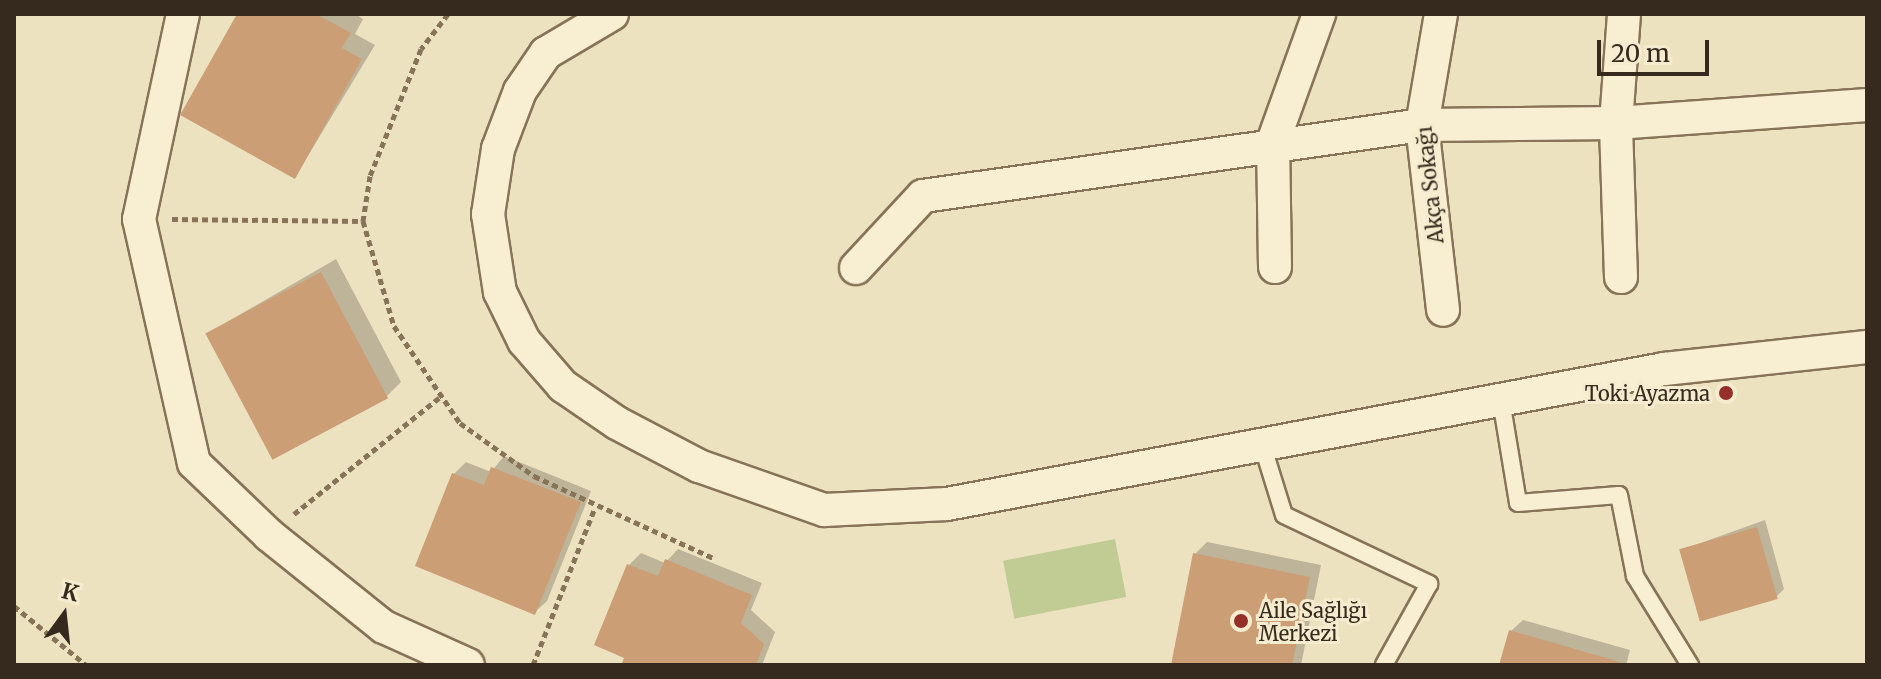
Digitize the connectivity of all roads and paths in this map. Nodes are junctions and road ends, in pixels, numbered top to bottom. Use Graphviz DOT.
graph roads {
  1 [pos="183,14"];
  2 [pos="448,14"];
  3 [pos="612,14"];
  4 [pos="1319,14"];
  5 [pos="1441,14"];
  6 [pos="1624,14"];
  7 [pos="1867,105"];
  8 [pos="1616,123"];
  9 [pos="1422,125"];
  10 [pos="1273,142"];
  11 [pos="139,219"];
  12 [pos="363,221"];
  13 [pos="1275,267"];
  14 [pos="856,268"];
  15 [pos="1621,277"];
  16 [pos="1443,310"];
  17 [pos="1867,347"];
  18 [pos="439,398"];
  19 [pos="1501,400"];
  20 [pos="1262,444"];
  21 [pos="595,508"];
  22 [pos="269,535"];
  23 [pos="715,559"];
  24 [pos="14,606"];
  25 [pos="86,665"];
  26 [pos="468,665"];
  27 [pos="533,665"];
  28 [pos="1384,665"];
  29 [pos="1690,665"];
  1 -- 11 [label="street"];
  2 -- 12 [label="path"];
  3 -- 20 [label="street"];
  4 -- 10 [label="street"];
  5 -- 9 [label="street, Akça Sokağı"];
  6 -- 8 [label="street"];
  7 -- 8 [label="street"];
  8 -- 9 [label="street"];
  8 -- 15 [label="street"];
  9 -- 10 [label="street"];
  9 -- 16 [label="street, Akça Sokağı"];
  10 -- 13 [label="street"];
  10 -- 14 [label="street"];
  11 -- 12 [label="path"];
  11 -- 22 [label="street"];
  12 -- 18 [label="path"];
  17 -- 19 [label="street"];
  18 -- 21 [label="path"];
  18 -- 22 [label="path"];
  19 -- 20 [label="street"];
  19 -- 29 [label="lane"];
  20 -- 28 [label="lane"];
  21 -- 23 [label="path"];
  21 -- 27 [label="path"];
  22 -- 26 [label="street"];
  24 -- 25 [label="path"];
}
